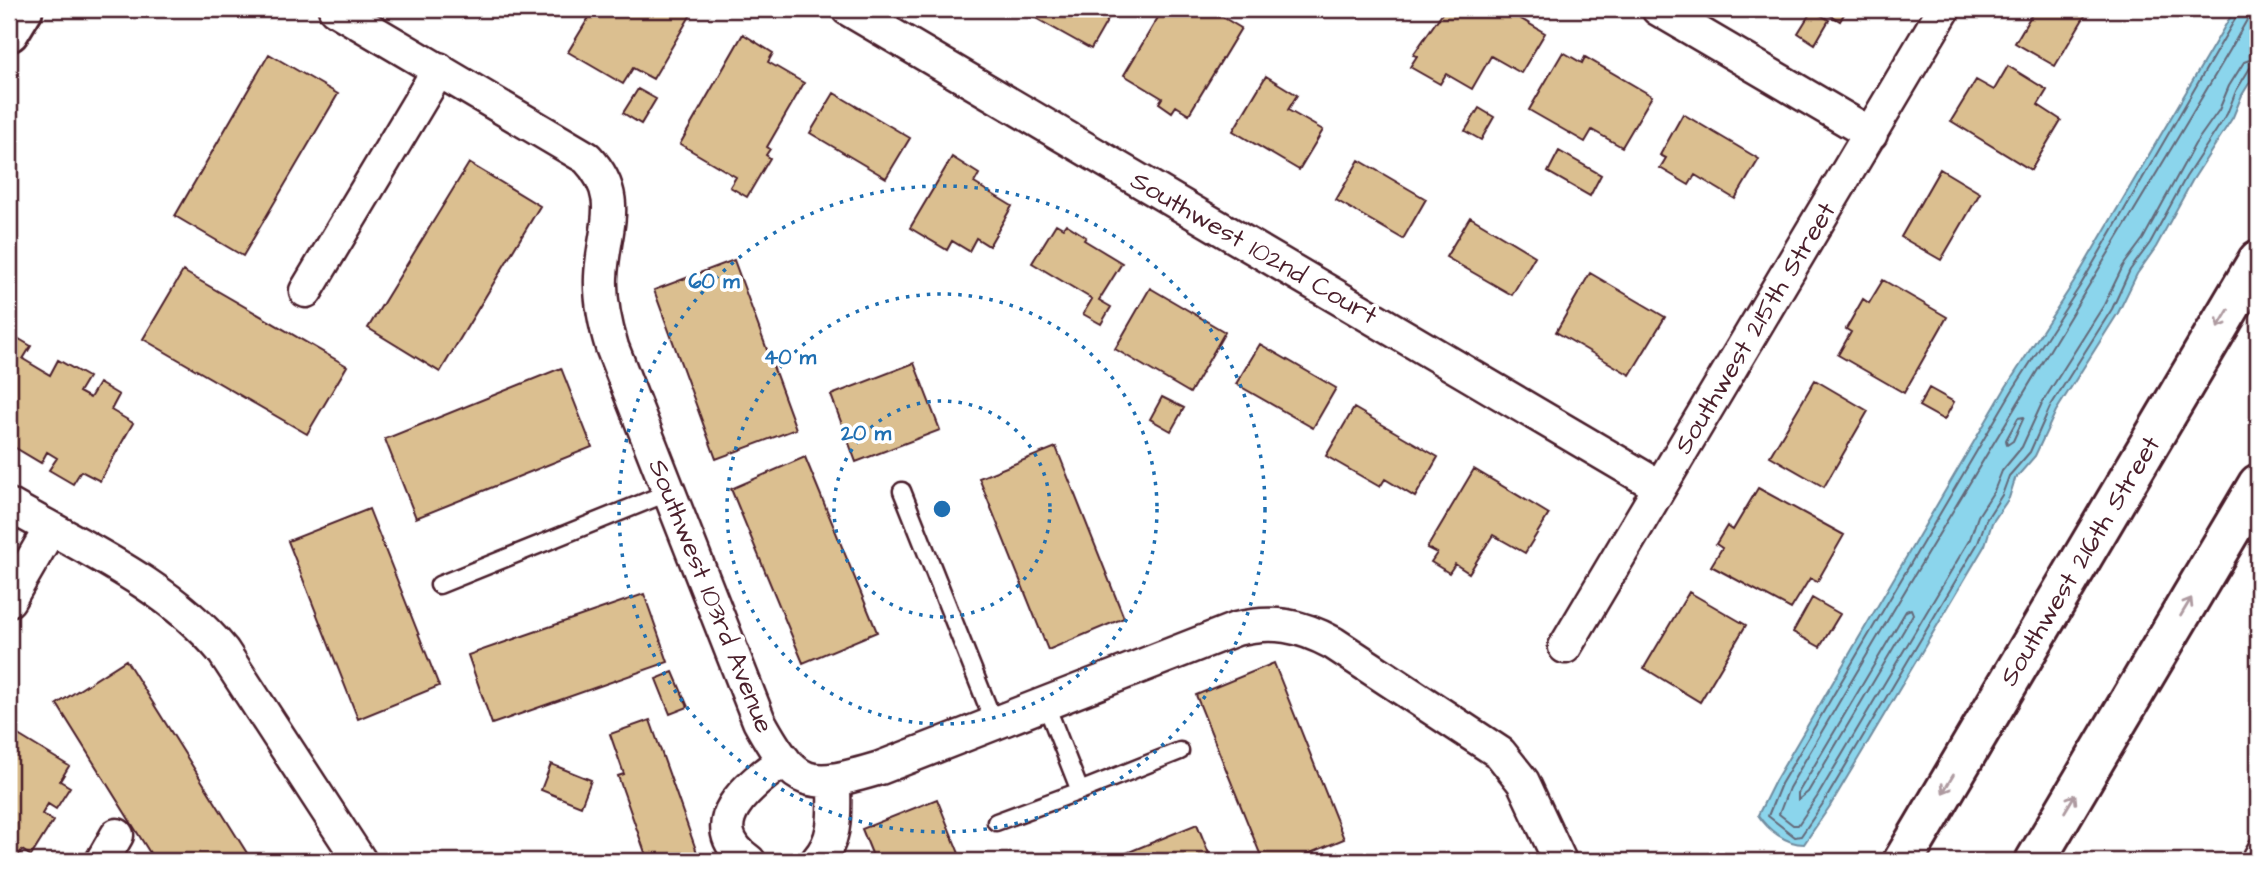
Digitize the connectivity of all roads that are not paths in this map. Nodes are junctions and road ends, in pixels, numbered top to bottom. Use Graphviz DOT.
graph roads {
  1 [pos="23,9"];
  2 [pos="335,9"];
  3 [pos="848,9"];
  4 [pos="1658,9"];
  5 [pos="1944,9"];
  6 [pos="9,32"];
  7 [pos="439,69"];
  8 [pos="1871,134"];
  9 [pos="2258,260"];
  10 [pos="306,291"];
  11 [pos="2258,484"];
  12 [pos="1660,487"];
  13 [pos="902,491"];
  14 [pos="667,493"];
  15 [pos="9,505"];
  16 [pos="50,529"];
  17 [pos="439,585"];
  18 [pos="9,600"];
  19 [pos="1565,647"];
  20 [pos="1046,705"];
  21 [pos="995,725"];
  22 [pos="1180,751"];
  23 [pos="784,760"];
  24 [pos="834,782"];
  25 [pos="1080,791"];
  26 [pos="996,822"];
  27 [pos="2258,845"];
  28 [pos="360,861"];
  29 [pos="749,861"];
  30 [pos="817,861"];
  31 [pos="1560,861"];
  32 [pos="1903,861"];
  33 [pos="2035,861"];
  34 [pos="2249,861"];
  1 -- 6 [label="main road"];
  2 -- 7 [label="street, Southwest 103rd Avenue"];
  3 -- 12 [label="street, Southwest 102nd Court"];
  4 -- 8 [label="street"];
  5 -- 8 [label="street, Southwest 215th Street"];
  7 -- 10 [label="street"];
  7 -- 14 [label="street, Southwest 103rd Avenue"];
  8 -- 12 [label="street, Southwest 215th Street"];
  9 -- 32 [label="main road, Southwest 216th Street, one-way"];
  33 -- 11 [label="main road, one-way"];
  12 -- 19 [label="street, Southwest 215th Street"];
  13 -- 21 [label="lane"];
  14 -- 17 [label="lane"];
  14 -- 23 [label="street, Southwest 103rd Avenue"];
  15 -- 16 [label="street"];
  16 -- 18 [label="street"];
  16 -- 28 [label="street"];
  20 -- 21 [label="street"];
  20 -- 25 [label="lane"];
  20 -- 31 [label="street"];
  21 -- 24 [label="street"];
  22 -- 25 [label="lane"];
  23 -- 24 [label="street, Southwest 103rd Avenue"];
  23 -- 29 [label="street"];
  24 -- 30 [label="street"];
  25 -- 26 [label="lane"];
  27 -- 34 [label="lane"];
}
